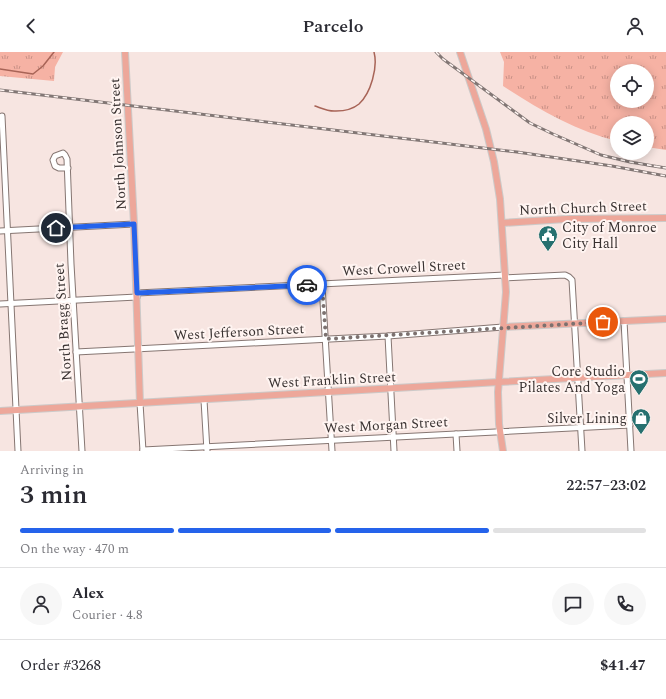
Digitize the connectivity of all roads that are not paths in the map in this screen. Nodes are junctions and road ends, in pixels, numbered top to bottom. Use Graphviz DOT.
graph roads {
  1 [pos="125,52"];
  2 [pos="460,52"];
  3 [pos="2,116"];
  4 [pos="68,168"];
  5 [pos="666,218"];
  6 [pos="502,223"];
  7 [pos="134,224"];
  8 [pos="70,227"];
  9 [pos="0,231"];
  10 [pos="7,231"];
  11 [pos="505,276"];
  12 [pos="322,285"];
  13 [pos="137,295"];
  14 [pos="73,301"];
  15 [pos="0,304"];
  16 [pos="11,304"];
  17 [pos="666,319"];
  18 [pos="624,321"];
  19 [pos="574,323"];
  20 [pos="504,327"];
  21 [pos="388,336"];
  22 [pos="326,339"];
  23 [pos="139,350"];
  24 [pos="76,352"];
  25 [pos="666,373"];
  26 [pos="627,375"];
  27 [pos="578,378"];
  28 [pos="498,382"];
  29 [pos="391,389"];
  30 [pos="329,392"];
  31 [pos="204,400"];
  32 [pos="140,403"];
  33 [pos="80,407"];
  34 [pos="16,410"];
  35 [pos="0,411"];
  36 [pos="630,425"];
  37 [pos="580,427"];
  38 [pos="500,431"];
  39 [pos="456,434"];
  40 [pos="394,437"];
  41 [pos="331,440"];
  42 [pos="207,449"];
  43 [pos="143,450"];
  44 [pos="18,451"];
  45 [pos="82,451"];
  46 [pos="332,451"];
  47 [pos="394,451"];
  48 [pos="457,451"];
  49 [pos="503,451"];
  50 [pos="582,451"];
  51 [pos="631,451"];
  1 -- 7 [label="main road, North Johnson Street"];
  2 -- 6 [label="main road"];
  3 -- 10 [label="street"];
  4 -- 8 [label="street, North Bragg Street"];
  5 -- 6 [label="main road, North Church Street"];
  6 -- 11 [label="main road"];
  7 -- 8 [label="street"];
  7 -- 13 [label="main road, North Johnson Street"];
  8 -- 10 [label="street"];
  8 -- 14 [label="street, North Bragg Street"];
  9 -- 10 [label="street"];
  10 -- 16 [label="street"];
  11 -- 12 [label="street, West Crowell Street"];
  11 -- 19 [label="street, West Crowell Street"];
  11 -- 20 [label="main road"];
  12 -- 13 [label="street, West Crowell Street"];
  12 -- 22 [label="street"];
  13 -- 14 [label="street, West Crowell Street"];
  13 -- 23 [label="main road, North Johnson Street"];
  14 -- 16 [label="street, West Crowell Street"];
  14 -- 24 [label="street, North Bragg Street"];
  15 -- 16 [label="street, West Crowell Street"];
  16 -- 34 [label="street"];
  17 -- 18 [label="main road, West Jefferson Street"];
  18 -- 19 [label="main road, West Jefferson Street"];
  18 -- 26 [label="street"];
  19 -- 20 [label="main road, West Jefferson Street"];
  19 -- 27 [label="street"];
  20 -- 21 [label="street, West Jefferson Street"];
  20 -- 28 [label="main road"];
  21 -- 22 [label="street, West Jefferson Street"];
  21 -- 29 [label="street"];
  22 -- 23 [label="street, West Jefferson Street"];
  22 -- 30 [label="street"];
  23 -- 24 [label="street, West Jefferson Street"];
  23 -- 32 [label="main road, North Johnson Street"];
  24 -- 33 [label="street, North Bragg Street"];
  25 -- 26 [label="main road, West Franklin Street"];
  26 -- 27 [label="main road, West Franklin Street"];
  26 -- 36 [label="street"];
  27 -- 28 [label="main road, West Franklin Street"];
  27 -- 37 [label="street"];
  28 -- 29 [label="main road, West Franklin Street"];
  28 -- 38 [label="main road"];
  29 -- 30 [label="main road, West Franklin Street"];
  29 -- 40 [label="street"];
  30 -- 31 [label="main road, West Franklin Street"];
  30 -- 41 [label="street"];
  31 -- 32 [label="main road, West Franklin Street"];
  31 -- 42 [label="street"];
  32 -- 33 [label="main road, West Franklin Street"];
  32 -- 43 [label="street, North Johnson Street"];
  33 -- 34 [label="main road, West Franklin Street"];
  33 -- 45 [label="street, North Bragg Street"];
  34 -- 35 [label="main road, West Franklin Street"];
  34 -- 44 [label="street"];
  36 -- 37 [label="street, West Morgan Street"];
  36 -- 51 [label="street"];
  37 -- 38 [label="street, West Morgan Street"];
  37 -- 50 [label="street"];
  38 -- 39 [label="street, West Morgan Street"];
  38 -- 49 [label="main road"];
  39 -- 40 [label="street, West Morgan Street"];
  39 -- 48 [label="street"];
  40 -- 41 [label="street, West Morgan Street"];
  40 -- 47 [label="street"];
  41 -- 42 [label="street, West Morgan Street"];
  41 -- 46 [label="street"];
  42 -- 43 [label="street, West Morgan Street"];
}
